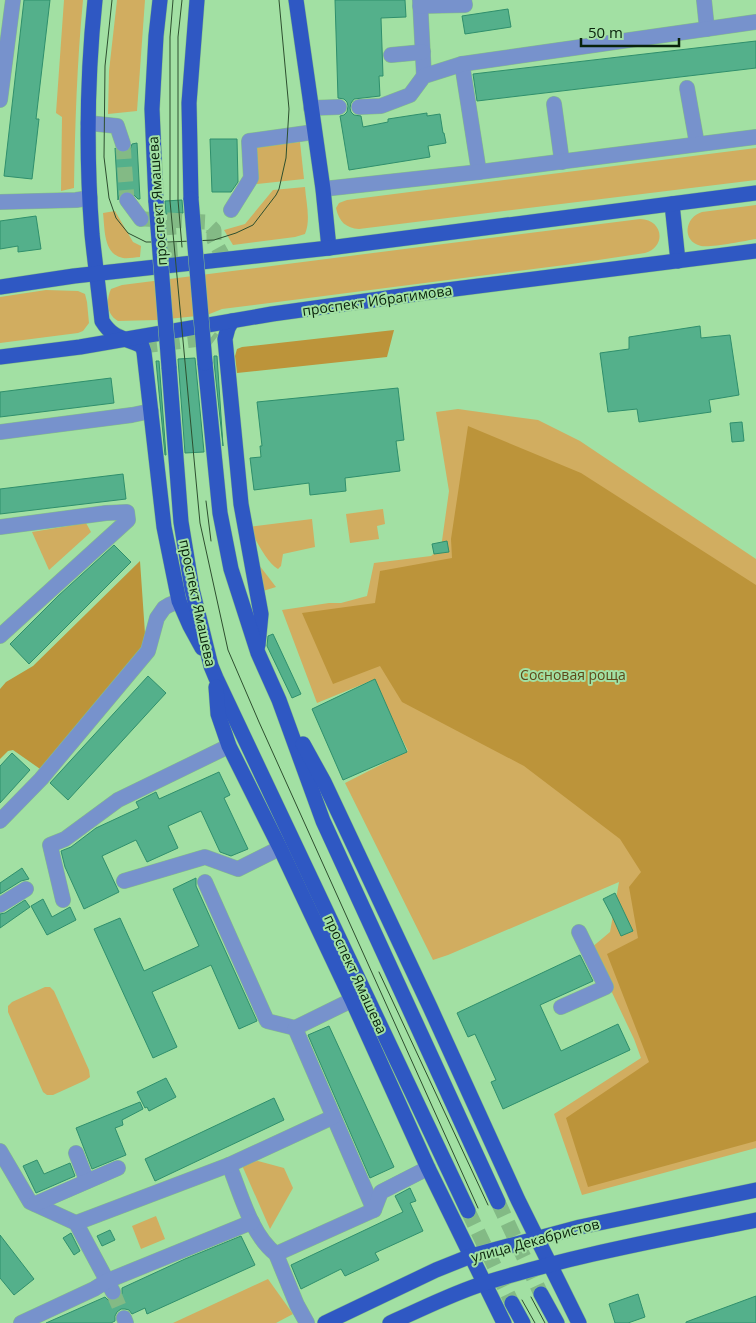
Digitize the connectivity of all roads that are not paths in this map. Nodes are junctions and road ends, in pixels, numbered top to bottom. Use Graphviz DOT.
graph roads {
  1 [pos="13,0"];
  2 [pos="95,0"];
  3 [pos="160,0"];
  4 [pos="196,0"];
  5 [pos="296,0"];
  6 [pos="464,0"];
  7 [pos="704,0"];
  8 [pos="420,3"];
  9 [pos="756,22"];
  10 [pos="707,29"];
  11 [pos="4,37"];
  12 [pos="423,52"];
  13 [pos="391,55"];
  14 [pos="462,64"];
  15 [pos="424,76"];
  16 [pos="687,88"];
  17 [pos="0,100"];
  18 [pos="554,104"];
  19 [pos="339,107"];
  20 [pos="359,107"];
  21 [pos="311,108"];
  22 [pos="88,122"];
  23 [pos="314,132"];
  24 [pos="756,136"];
  25 [pos="123,144"];
  26 [pos="696,144"];
  27 [pos="562,162"];
  28 [pos="479,172"];
  29 [pos="323,189"];
  30 [pos="756,193"];
  31 [pos="90,198"];
  32 [pos="127,200"];
  33 [pos="0,202"];
  34 [pos="672,204"];
  35 [pos="231,210"];
  36 [pos="141,219"];
  37 [pos="329,248"];
  38 [pos="756,251"];
  39 [pos="678,261"];
  40 [pos="97,274"];
  41 [pos="0,287"];
  42 [pos="232,321"];
  43 [pos="124,339"];
  44 [pos="0,356"];
  45 [pos="151,411"];
  46 [pos="0,432"];
  47 [pos="0,527"];
  48 [pos="179,601"];
  49 [pos="0,636"];
  50 [pos="258,653"];
  51 [pos="214,672"];
  52 [pos="280,700"];
  53 [pos="229,746"];
  54 [pos="0,821"];
  55 [pos="280,848"];
  56 [pos="124,882"];
  57 [pos="205,882"];
  58 [pos="26,889"];
  59 [pos="63,900"];
  60 [pos="0,905"];
  61 [pos="579,932"];
  62 [pos="352,1000"];
  63 [pos="560,1007"];
  64 [pos="295,1028"];
  65 [pos="332,1117"];
  66 [pos="0,1151"];
  67 [pos="76,1153"];
  68 [pos="230,1165"];
  69 [pos="118,1168"];
  70 [pos="428,1168"];
  71 [pos="87,1181"];
  72 [pos="756,1190"];
  73 [pos="498,1202"];
  74 [pos="35,1204"];
  75 [pos="374,1210"];
  76 [pos="468,1210"];
  77 [pos="756,1220"];
  78 [pos="252,1222"];
  79 [pos="76,1223"];
  80 [pos="537,1238"];
  81 [pos="276,1254"];
  82 [pos="471,1256"];
  83 [pos="550,1264"];
  84 [pos="484,1283"];
  85 [pos="110,1286"];
  86 [pos="541,1294"];
  87 [pos="512,1303"];
  88 [pos="21,1323"];
  89 [pos="306,1323"];
  90 [pos="325,1323"];
  91 [pos="390,1323"];
  92 [pos="504,1323"];
  93 [pos="523,1323"];
  94 [pos="557,1323"];
  95 [pos="579,1323"];
  1 -- 11 [label="lane"];
  2 -- 22 [label="main road"];
  3 -- 51 [label="main road, проспект Ямашева, bridge"];
  4 -- 50 [label="main road, bridge"];
  5 -- 21 [label="main road"];
  6 -- 8 [label="lane"];
  7 -- 10 [label="lane"];
  8 -- 12 [label="lane"];
  9 -- 10 [label="lane"];
  10 -- 14 [label="lane"];
  11 -- 17 [label="lane"];
  12 -- 13 [label="lane"];
  12 -- 15 [label="lane"];
  14 -- 15 [label="lane"];
  14 -- 28 [label="lane"];
  15 -- 20 [label="lane"];
  16 -- 26 [label="lane"];
  18 -- 27 [label="lane"];
  19 -- 21 [label="lane"];
  21 -- 23 [label="main road"];
  22 -- 25 [label="lane"];
  22 -- 31 [label="main road"];
  23 -- 29 [label="main road"];
  23 -- 35 [label="lane"];
  24 -- 26 [label="lane"];
  26 -- 27 [label="lane"];
  27 -- 28 [label="lane"];
  28 -- 29 [label="lane"];
  29 -- 37 [label="main road"];
  30 -- 34 [label="main road"];
  31 -- 33 [label="lane"];
  31 -- 40 [label="main road"];
  32 -- 36 [label="lane"];
  34 -- 37 [label="main road"];
  34 -- 39 [label="main road"];
  37 -- 40 [label="main road"];
  38 -- 39 [label="main road, проспект Ибрагимова"];
  39 -- 42 [label="main road, проспект Ибрагимова"];
  40 -- 41 [label="main road"];
  40 -- 43 [label="main road"];
  42 -- 43 [label="main road, проспект Ибрагимова"];
  42 -- 50 [label="main road"];
  43 -- 44 [label="main road, проспект Ибрагимова"];
  43 -- 45 [label="main road"];
  45 -- 46 [label="lane"];
  45 -- 48 [label="main road"];
  47 -- 49 [label="lane"];
  48 -- 51 [label="main road"];
  48 -- 54 [label="lane"];
  50 -- 52 [label="main road"];
  51 -- 53 [label="main road"];
  51 -- 76 [label="main road, проспект Ямашева"];
  52 -- 73 [label="main road"];
  52 -- 80 [label="main road"];
  53 -- 55 [label="main road"];
  53 -- 59 [label="lane"];
  55 -- 56 [label="lane"];
  55 -- 62 [label="main road"];
  57 -- 64 [label="lane"];
  58 -- 60 [label="lane"];
  61 -- 63 [label="lane"];
  62 -- 64 [label="lane"];
  62 -- 70 [label="main road"];
  64 -- 65 [label="lane"];
  65 -- 68 [label="lane"];
  65 -- 75 [label="lane"];
  66 -- 74 [label="lane"];
  67 -- 71 [label="lane"];
  68 -- 78 [label="lane"];
  68 -- 79 [label="lane"];
  69 -- 71 [label="lane"];
  70 -- 75 [label="lane"];
  70 -- 82 [label="main road"];
  71 -- 74 [label="lane"];
  72 -- 80 [label="main road, улица Декабристов"];
  74 -- 79 [label="lane"];
  75 -- 81 [label="lane"];
  77 -- 83 [label="main road, улица Декабристов"];
  78 -- 81 [label="lane"];
  78 -- 85 [label="lane"];
  79 -- 85 [label="lane"];
  80 -- 82 [label="main road, улица Декабристов"];
  80 -- 83 [label="main road"];
  81 -- 89 [label="lane"];
  82 -- 84 [label="main road"];
  82 -- 90 [label="main road, улица Декабристов"];
  83 -- 84 [label="main road, улица Декабристов"];
  83 -- 95 [label="main road"];
  84 -- 91 [label="main road, улица Декабристов"];
  84 -- 92 [label="main road"];
  85 -- 88 [label="lane"];
  86 -- 94 [label="main road"];
  87 -- 93 [label="main road"];
}
